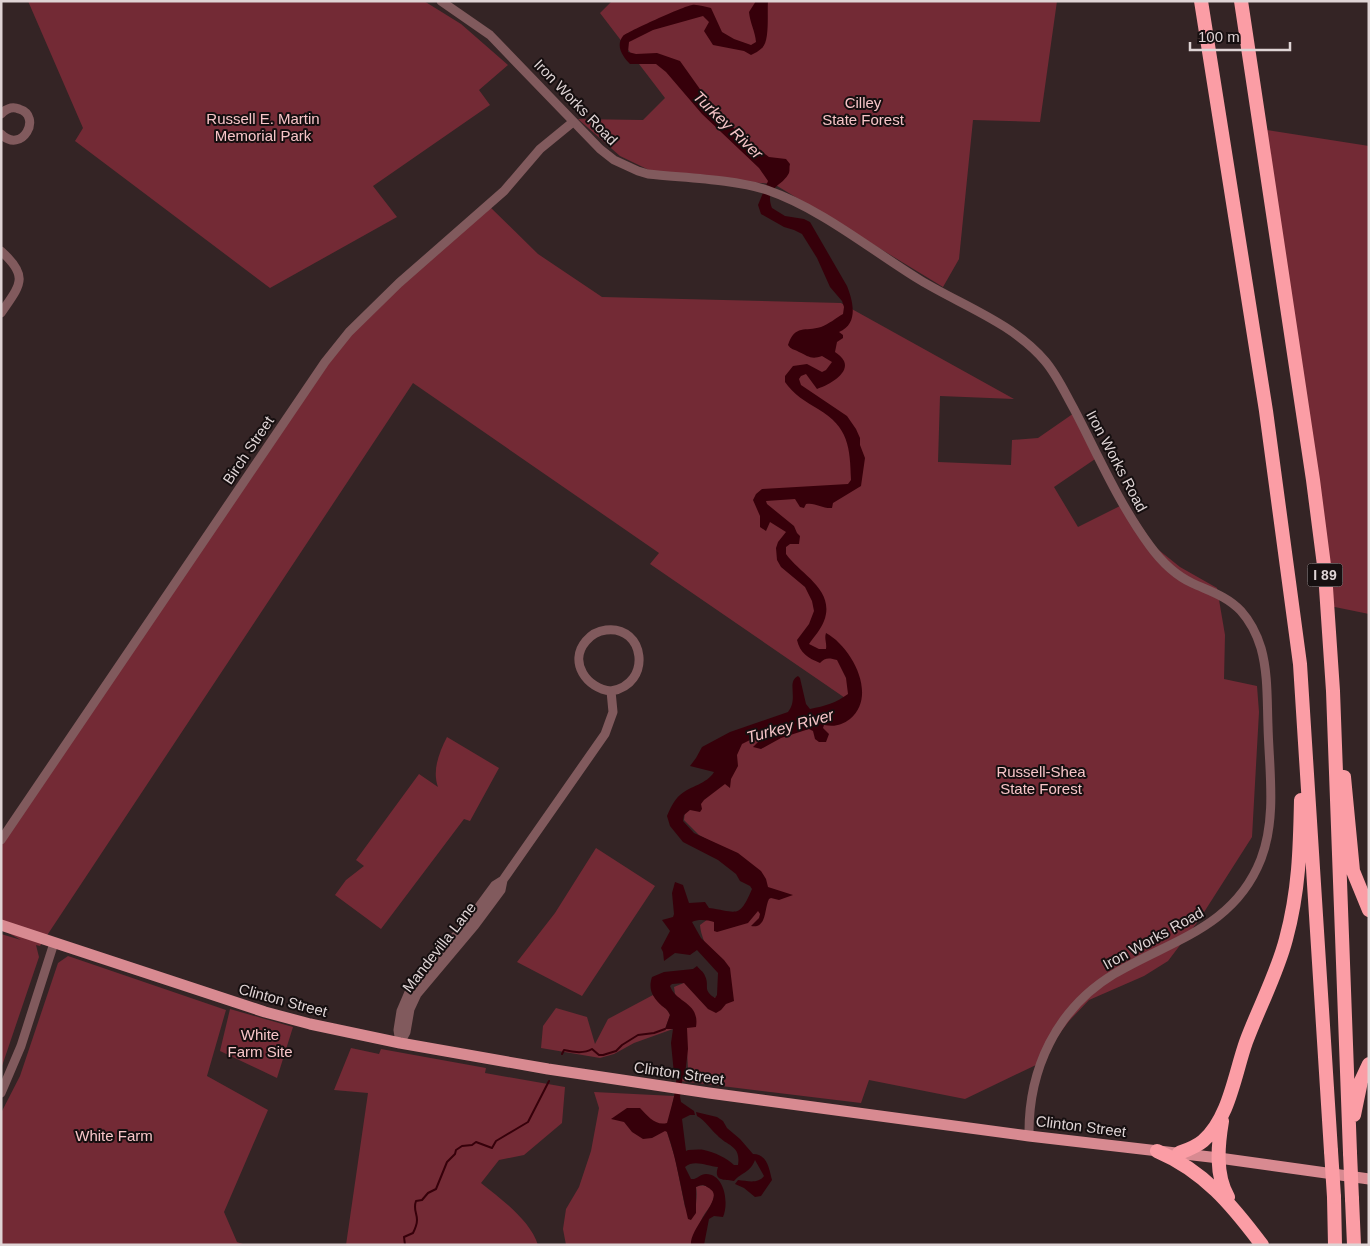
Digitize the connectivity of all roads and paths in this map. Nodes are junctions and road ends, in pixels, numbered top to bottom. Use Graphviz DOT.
graph roads {
  1 [pos="441,1"];
  2 [pos="1201,1"];
  3 [pos="1241,1"];
  4 [pos="1,114"];
  5 [pos="574,122"];
  6 [pos="1,134"];
  7 [pos="1,251"];
  8 [pos="1,313"];
  9 [pos="1300,664"];
  10 [pos="611,690"];
  11 [pos="1332,691"];
  12 [pos="1,840"];
  13 [pos="1369,910"];
  14 [pos="1,925"];
  15 [pos="54,943"];
  16 [pos="400,1043"];
  17 [pos="1369,1064"];
  18 [pos="1,1093"];
  19 [pos="1225,1108"];
  20 [pos="1350,1135"];
  21 [pos="1029,1136"];
  22 [pos="1157,1151"];
  23 [pos="1179,1154"];
  24 [pos="1219,1158"];
  25 [pos="1369,1179"];
  26 [pos="1236,1210"];
  27 [pos="1262,1245"];
  28 [pos="1335,1245"];
  29 [pos="1354,1245"];
  1 -- 5 [label="street, Iron Works Road"];
  2 -- 9 [label="highway, I 89"];
  3 -- 11 [label="highway, I 89"];
  4 -- 6 [label="street"];
  5 -- 12 [label="street, Birch Street"];
  5 -- 21 [label="street, Iron Works Road"];
  7 -- 8 [label="street"];
  9 -- 19 [label="highway"];
  9 -- 28 [label="highway, I 89, bridge"];
  10 -- 10 [label="street"];
  10 -- 16 [label="street, Mandevilla Lane"];
  11 -- 13 [label="highway"];
  11 -- 20 [label="highway, I 89"];
  14 -- 15 [label="main road, Clinton Street"];
  15 -- 16 [label="main road, Clinton Street"];
  15 -- 18 [label="street"];
  16 -- 21 [label="main road, Clinton Street"];
  17 -- 20 [label="highway"];
  19 -- 23 [label="highway"];
  19 -- 24 [label="highway"];
  20 -- 29 [label="highway, I 89, bridge"];
  21 -- 22 [label="main road, Clinton Street"];
  22 -- 23 [label="main road, Clinton Street"];
  22 -- 26 [label="highway"];
  23 -- 24 [label="main road, Clinton Street"];
  24 -- 25 [label="main road, Clinton Street"];
  24 -- 26 [label="highway"];
  26 -- 27 [label="highway"];
}
